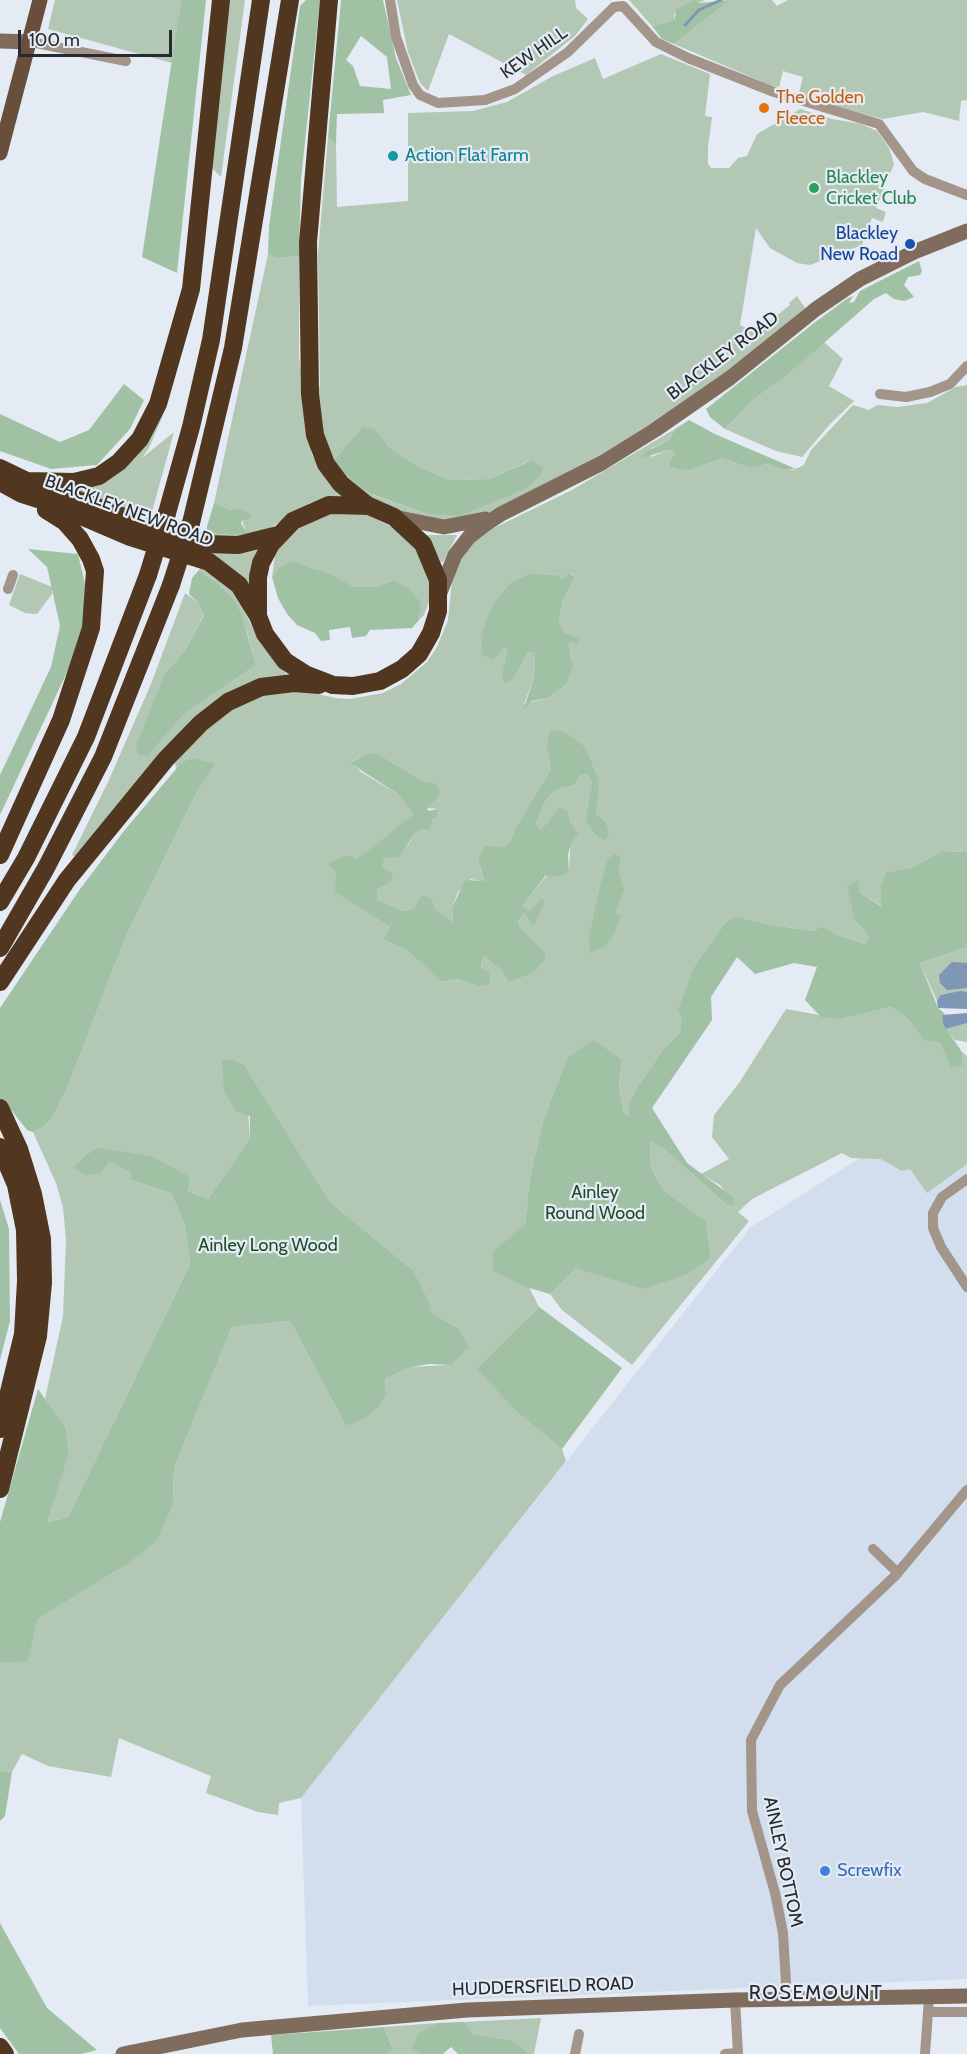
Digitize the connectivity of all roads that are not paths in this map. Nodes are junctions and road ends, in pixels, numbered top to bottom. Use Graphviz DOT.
graph roads {
  1 [pos="40,0"];
  2 [pos="221,0"];
  3 [pos="261,0"];
  4 [pos="290,0"];
  5 [pos="329,0"];
  6 [pos="390,0"];
  7 [pos="614,3"];
  8 [pos="0,41"];
  9 [pos="31,42"];
  10 [pos="126,61"];
  11 [pos="0,153"];
  12 [pos="967,195"];
  13 [pos="967,231"];
  14 [pos="967,366"];
  15 [pos="880,394"];
  16 [pos="0,468"];
  17 [pos="0,482"];
  18 [pos="24,487"];
  19 [pos="369,506"];
  20 [pos="501,514"];
  21 [pos="394,517"];
  22 [pos="278,535"];
  23 [pos="439,595"];
  24 [pos="258,616"];
  25 [pos="333,685"];
  26 [pos="0,855"];
  27 [pos="0,902"];
  28 [pos="0,948"];
  29 [pos="0,982"];
  30 [pos="0,1108"];
  31 [pos="0,1147"];
  32 [pos="0,1172"];
  33 [pos="967,1179"];
  34 [pos="34,1282"];
  35 [pos="967,1287"];
  36 [pos="15,1369"];
  37 [pos="0,1429"];
  38 [pos="0,1489"];
  39 [pos="967,1490"];
  40 [pos="873,1549"];
  41 [pos="898,1573"];
  42 [pos="967,1996"];
  43 [pos="735,2000"];
  44 [pos="788,2000"];
  45 [pos="929,2005"];
  46 [pos="967,2012"];
  47 [pos="579,2034"];
  48 [pos="0,2047"];
  49 [pos="5,2054"];
  50 [pos="123,2054"];
  51 [pos="575,2054"];
  52 [pos="725,2054"];
  53 [pos="925,2054"];
  1 -- 9 [label="main road"];
  2 -- 18 [label="highway"];
  3 -- 27 [label="highway, bridge"];
  4 -- 28 [label="highway, bridge"];
  5 -- 19 [label="highway"];
  6 -- 7 [label="street, KEW HILL"];
  7 -- 12 [label="street"];
  8 -- 9 [label="street"];
  9 -- 10 [label="street"];
  9 -- 11 [label="main road"];
  13 -- 20 [label="street, BLACKLEY ROAD"];
  14 -- 15 [label="street"];
  16 -- 18 [label="highway, BLACKLEY NEW ROAD"];
  17 -- 18 [label="highway, BLACKLEY NEW ROAD"];
  18 -- 22 [label="highway, BLACKLEY NEW ROAD"];
  18 -- 24 [label="highway, BLACKLEY NEW ROAD"];
  18 -- 26 [label="highway"];
  19 -- 21 [label="highway, BLACKLEY NEW ROAD"];
  19 -- 22 [label="highway, BLACKLEY NEW ROAD"];
  20 -- 21 [label="street, BLACKLEY ROAD"];
  20 -- 23 [label="street, BLACKLEY ROAD"];
  21 -- 23 [label="highway, BLACKLEY NEW ROAD"];
  22 -- 24 [label="highway, BLACKLEY NEW ROAD"];
  23 -- 25 [label="highway, BLACKLEY NEW ROAD"];
  24 -- 25 [label="highway, BLACKLEY NEW ROAD"];
  25 -- 29 [label="highway"];
  30 -- 34 [label="highway"];
  31 -- 34 [label="highway"];
  32 -- 36 [label="highway"];
  33 -- 35 [label="street"];
  34 -- 36 [label="highway"];
  34 -- 38 [label="highway"];
  36 -- 37 [label="highway"];
  39 -- 41 [label="street, AINLEY BOTTOM"];
  40 -- 41 [label="street"];
  41 -- 44 [label="street, AINLEY BOTTOM"];
  42 -- 45 [label="street, HUDDERSFIELD ROAD"];
  43 -- 44 [label="street, HUDDERSFIELD ROAD"];
  43 -- 50 [label="street, HUDDERSFIELD ROAD"];
  43 -- 52 [label="street"];
  44 -- 45 [label="street, HUDDERSFIELD ROAD"];
  45 -- 46 [label="street, HUDDERSFIELD ROAD"];
  45 -- 53 [label="street"];
  47 -- 51 [label="street"];
  48 -- 49 [label="highway"];
}
